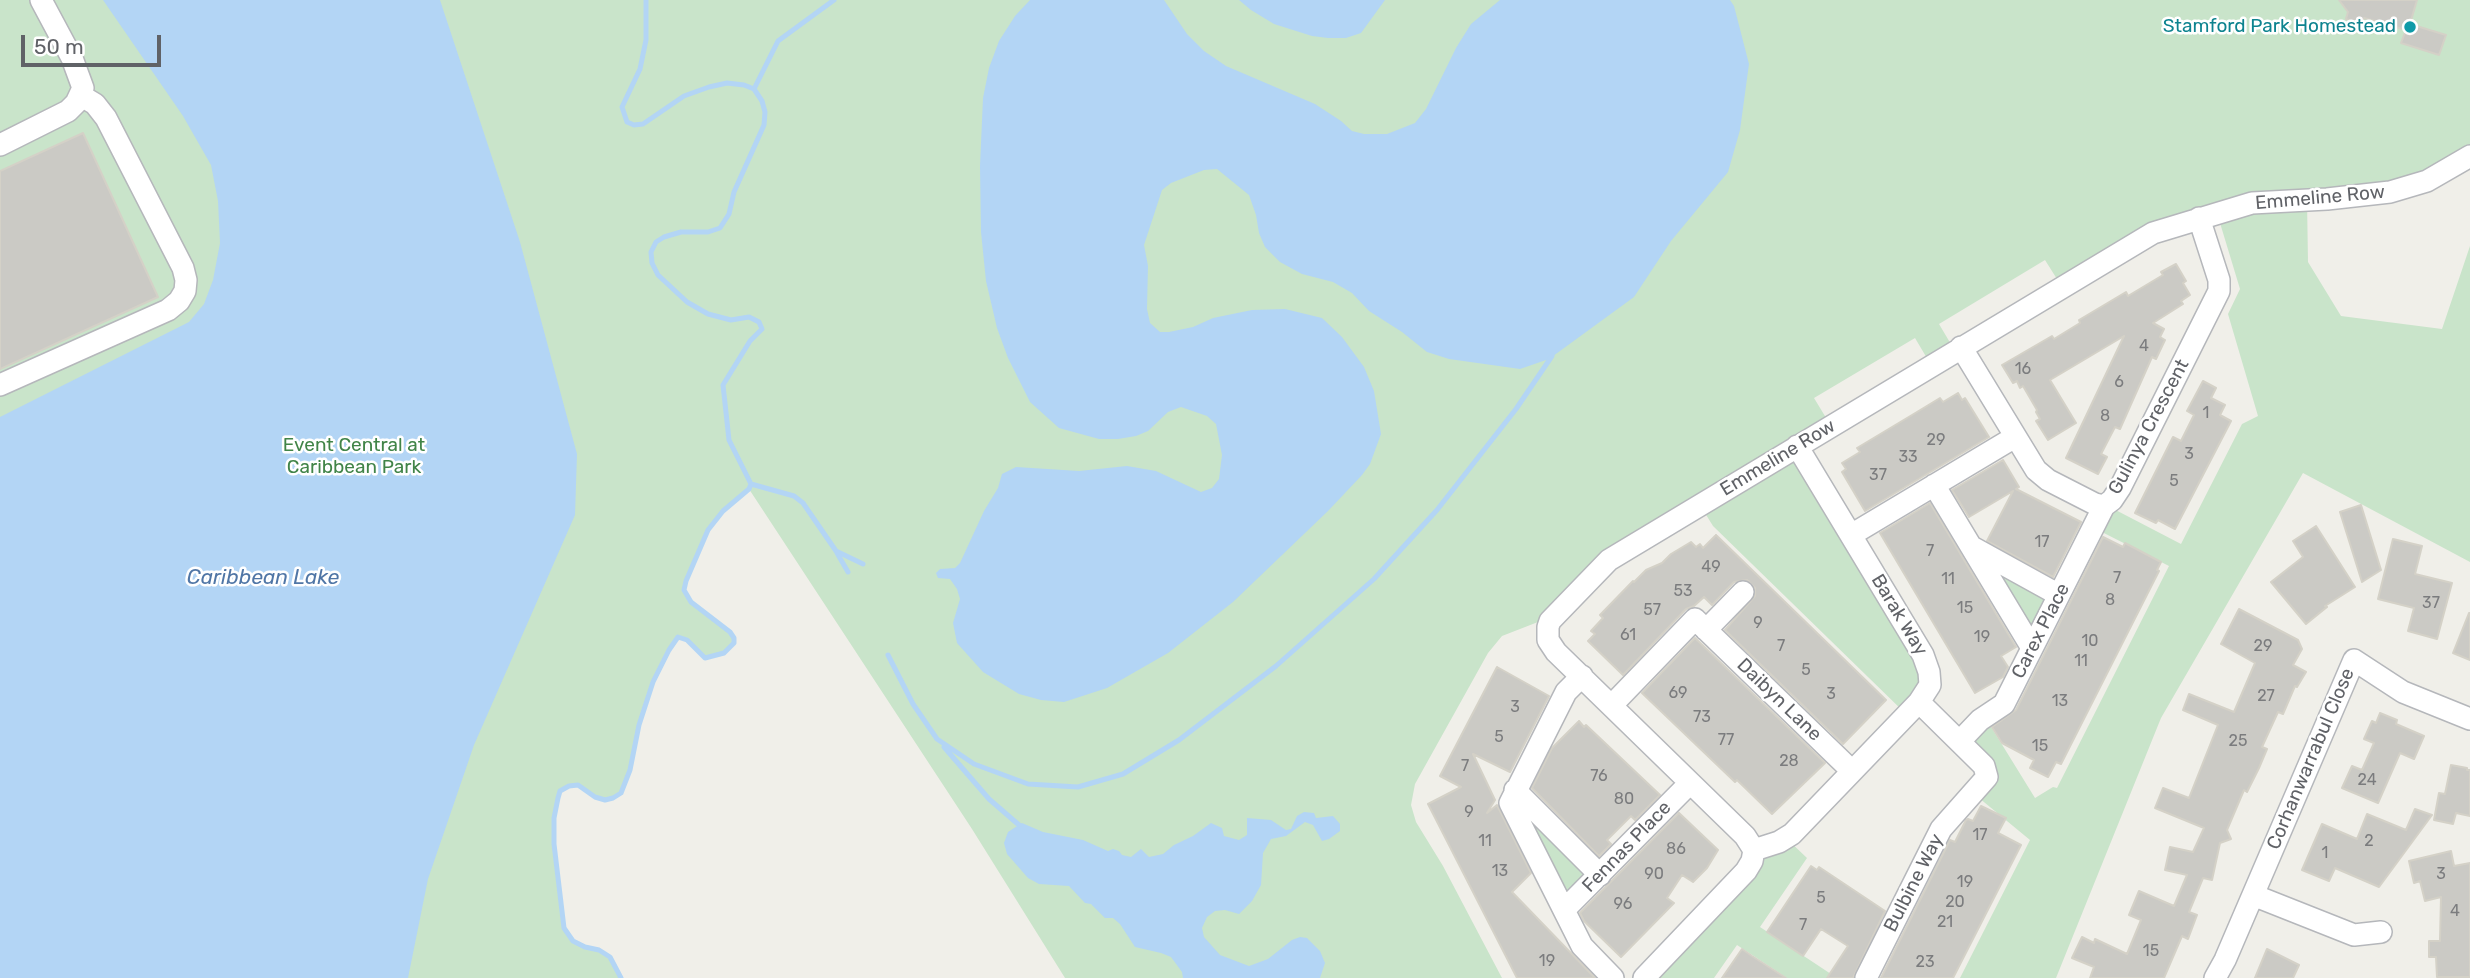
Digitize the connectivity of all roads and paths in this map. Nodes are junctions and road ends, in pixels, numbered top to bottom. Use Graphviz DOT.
graph roads {
  1 [pos="41,0"];
  2 [pos="80,95"];
  3 [pos="0,145"];
  4 [pos="2470,156"];
  5 [pos="2199,218"];
  6 [pos="1961,347"];
  7 [pos="0,385"];
  8 [pos="2015,437"];
  9 [pos="1797,446"];
  10 [pos="1934,485"];
  11 [pos="2105,506"];
  12 [pos="1851,535"];
  13 [pos="1970,545"];
  14 [pos="1743,592"];
  15 [pos="2059,595"];
  16 [pos="1706,630"];
  17 [pos="2032,648"];
  18 [pos="1582,676"];
  19 [pos="1919,702"];
  20 [pos="1612,705"];
  21 [pos="2470,719"];
  22 [pos="1960,741"];
  23 [pos="1852,771"];
  24 [pos="1690,783"];
  25 [pos="1515,790"];
  26 [pos="1754,850"];
  27 [pos="1600,875"];
  28 [pos="2253,895"];
  29 [pos="1564,910"];
  30 [pos="2381,932"];
  31 [pos="1613,978"];
  32 [pos="1644,978"];
  33 [pos="1866,978"];
  34 [pos="2215,978"];
  1 -- 2 [label="street"];
  2 -- 3 [label="street"];
  2 -- 7 [label="street"];
  4 -- 5 [label="street, Emmeline Row"];
  5 -- 6 [label="street, Emmeline Row"];
  5 -- 11 [label="street, Gulinya Crescent"];
  6 -- 8 [label="street, Gulinya Crescent"];
  6 -- 9 [label="street, Emmeline Row"];
  8 -- 10 [label="street"];
  8 -- 11 [label="street, Gulinya Crescent"];
  9 -- 12 [label="street, Barak Way"];
  9 -- 18 [label="street, Emmeline Row"];
  10 -- 12 [label="street"];
  10 -- 13 [label="street"];
  11 -- 15 [label="street, Carex Place"];
  12 -- 19 [label="street, Barak Way"];
  13 -- 15 [label="street"];
  13 -- 17 [label="street"];
  14 -- 16 [label="street"];
  15 -- 17 [label="street, Carex Place"];
  16 -- 20 [label="street"];
  16 -- 23 [label="street, Daibyn Lane"];
  17 -- 22 [label="street, Carex Place"];
  18 -- 20 [label="street, Emmeline Row"];
  18 -- 25 [label="street"];
  19 -- 22 [label="street, Bulbine Way"];
  19 -- 23 [label="street, Barak Way"];
  20 -- 24 [label="street, Emmeline Row"];
  21 -- 28 [label="street, Corhanwarrabul Close"];
  22 -- 33 [label="street, Bulbine Way"];
  23 -- 26 [label="street, Barak Way"];
  24 -- 26 [label="street, Emmeline Row"];
  24 -- 27 [label="street, Fennas Place"];
  25 -- 27 [label="street"];
  25 -- 29 [label="street, Fennas Place"];
  26 -- 32 [label="street"];
  27 -- 29 [label="street, Fennas Place"];
  28 -- 30 [label="street"];
  28 -- 34 [label="street, Corhanwarrabul Close"];
  29 -- 31 [label="street, Fennas Place"];
}
